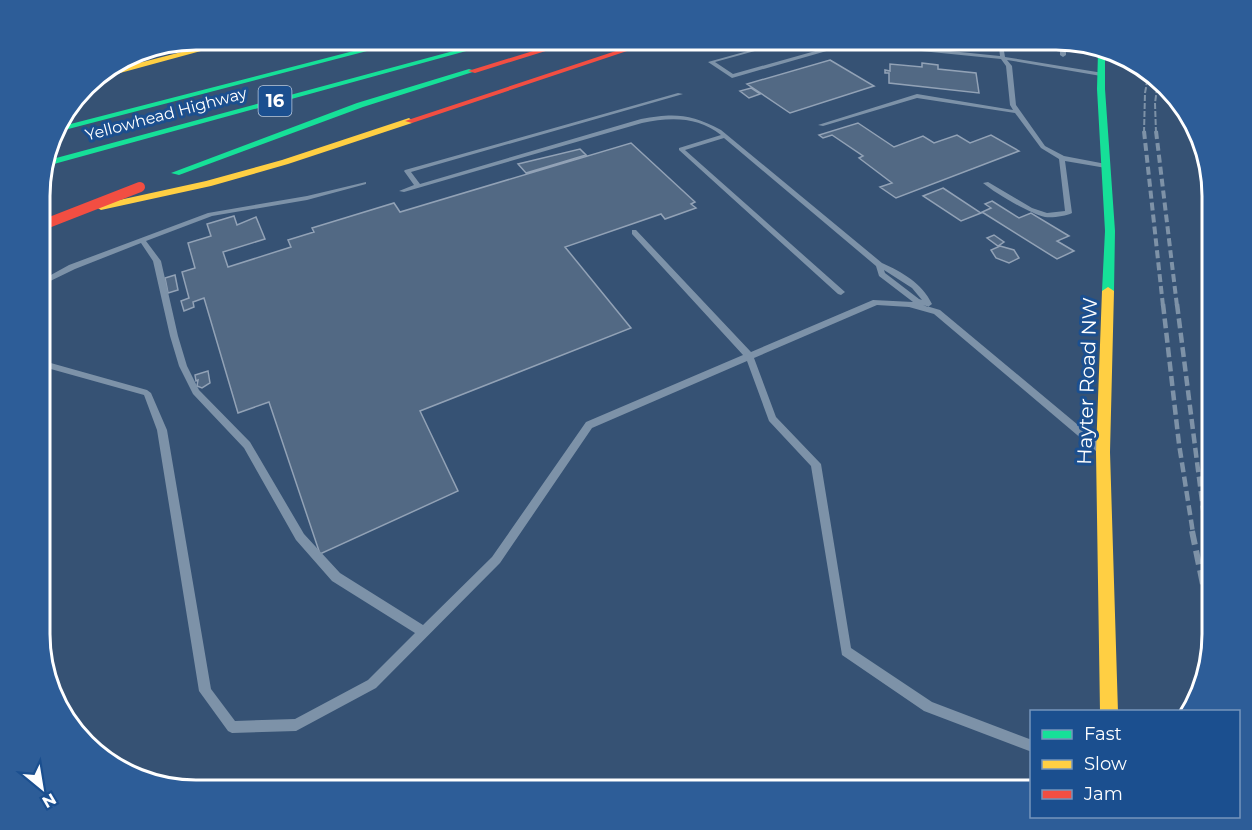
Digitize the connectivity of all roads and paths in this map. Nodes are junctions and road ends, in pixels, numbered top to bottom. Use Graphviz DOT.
graph roads {
  1 [pos="198,50"];
  2 [pos="309,50"];
  3 [pos="366,50"];
  4 [pos="465,50"];
  5 [pos="543,50"];
  6 [pos="626,50"];
  7 [pos="756,50"];
  8 [pos="823,50"];
  9 [pos="932,50"];
  10 [pos="1002,50"];
  11 [pos="1063,50"];
  12 [pos="183,51"];
  13 [pos="1063,55"];
  14 [pos="1101,56"];
  15 [pos="1003,57"];
  16 [pos="148,58"];
  17 [pos="123,69"];
  18 [pos="1101,74"];
  19 [pos="680,94"];
  20 [pos="627,109"];
  21 [pos="1017,112"];
  22 [pos="74,115"];
  23 [pos="641,121"];
  24 [pos="821,125"];
  25 [pos="67,127"];
  26 [pos="725,136"];
  27 [pos="475,152"];
  28 [pos="1062,158"];
  29 [pos="53,161"];
  30 [pos="487,166"];
  31 [pos="1106,166"];
  32 [pos="363,183"];
  33 [pos="986,183"];
  34 [pos="418,186"];
  35 [pos="402,190"];
  36 [pos="50,214"];
  37 [pos="50,222"];
  38 [pos="634,232"];
  39 [pos="142,240"];
  40 [pos="50,279"];
  41 [pos="841,291"];
  42 [pos="937,312"];
  43 [pos="749,356"];
  44 [pos="50,366"];
  45 [pos="1103,452"];
  46 [pos="424,632"];
  47 [pos="1109,710"];
  48 [pos="1030,745"];
  1 -- 17 [label="main road"];
  2 -- 22 [label="main road"];
  3 -- 25 [label="main road, 16"];
  4 -- 29 [label="main road, Yellowhead Highway / 16"];
  5 -- 37 [label="main road, bridge"];
  6 -- 36 [label="main road"];
  7 -- 8 [label="lane"];
  9 -- 15 [label="lane"];
  10 -- 15 [label="lane"];
  11 -- 13 [label="lane"];
  12 -- 16 [label="main road"];
  14 -- 18 [label="main road, Hayter Road NW"];
  15 -- 18 [label="lane"];
  15 -- 21 [label="lane"];
  18 -- 31 [label="main road, Hayter Road NW"];
  19 -- 20 [label="lane"];
  20 -- 23 [label="lane"];
  20 -- 27 [label="lane"];
  21 -- 24 [label="lane"];
  21 -- 28 [label="lane"];
  23 -- 26 [label="lane"];
  23 -- 30 [label="lane"];
  26 -- 41 [label="lane"];
  26 -- 42 [label="lane"];
  27 -- 30 [label="lane"];
  27 -- 34 [label="lane"];
  28 -- 31 [label="lane"];
  28 -- 33 [label="lane"];
  30 -- 34 [label="lane"];
  31 -- 45 [label="main road, Hayter Road NW"];
  32 -- 39 [label="lane"];
  34 -- 35 [label="lane"];
  38 -- 43 [label="lane"];
  39 -- 40 [label="lane"];
  39 -- 46 [label="lane"];
  42 -- 43 [label="lane"];
  42 -- 45 [label="lane"];
  43 -- 46 [label="lane"];
  43 -- 48 [label="lane"];
  44 -- 46 [label="lane"];
  45 -- 47 [label="main road, Hayter Road NW"];
}
